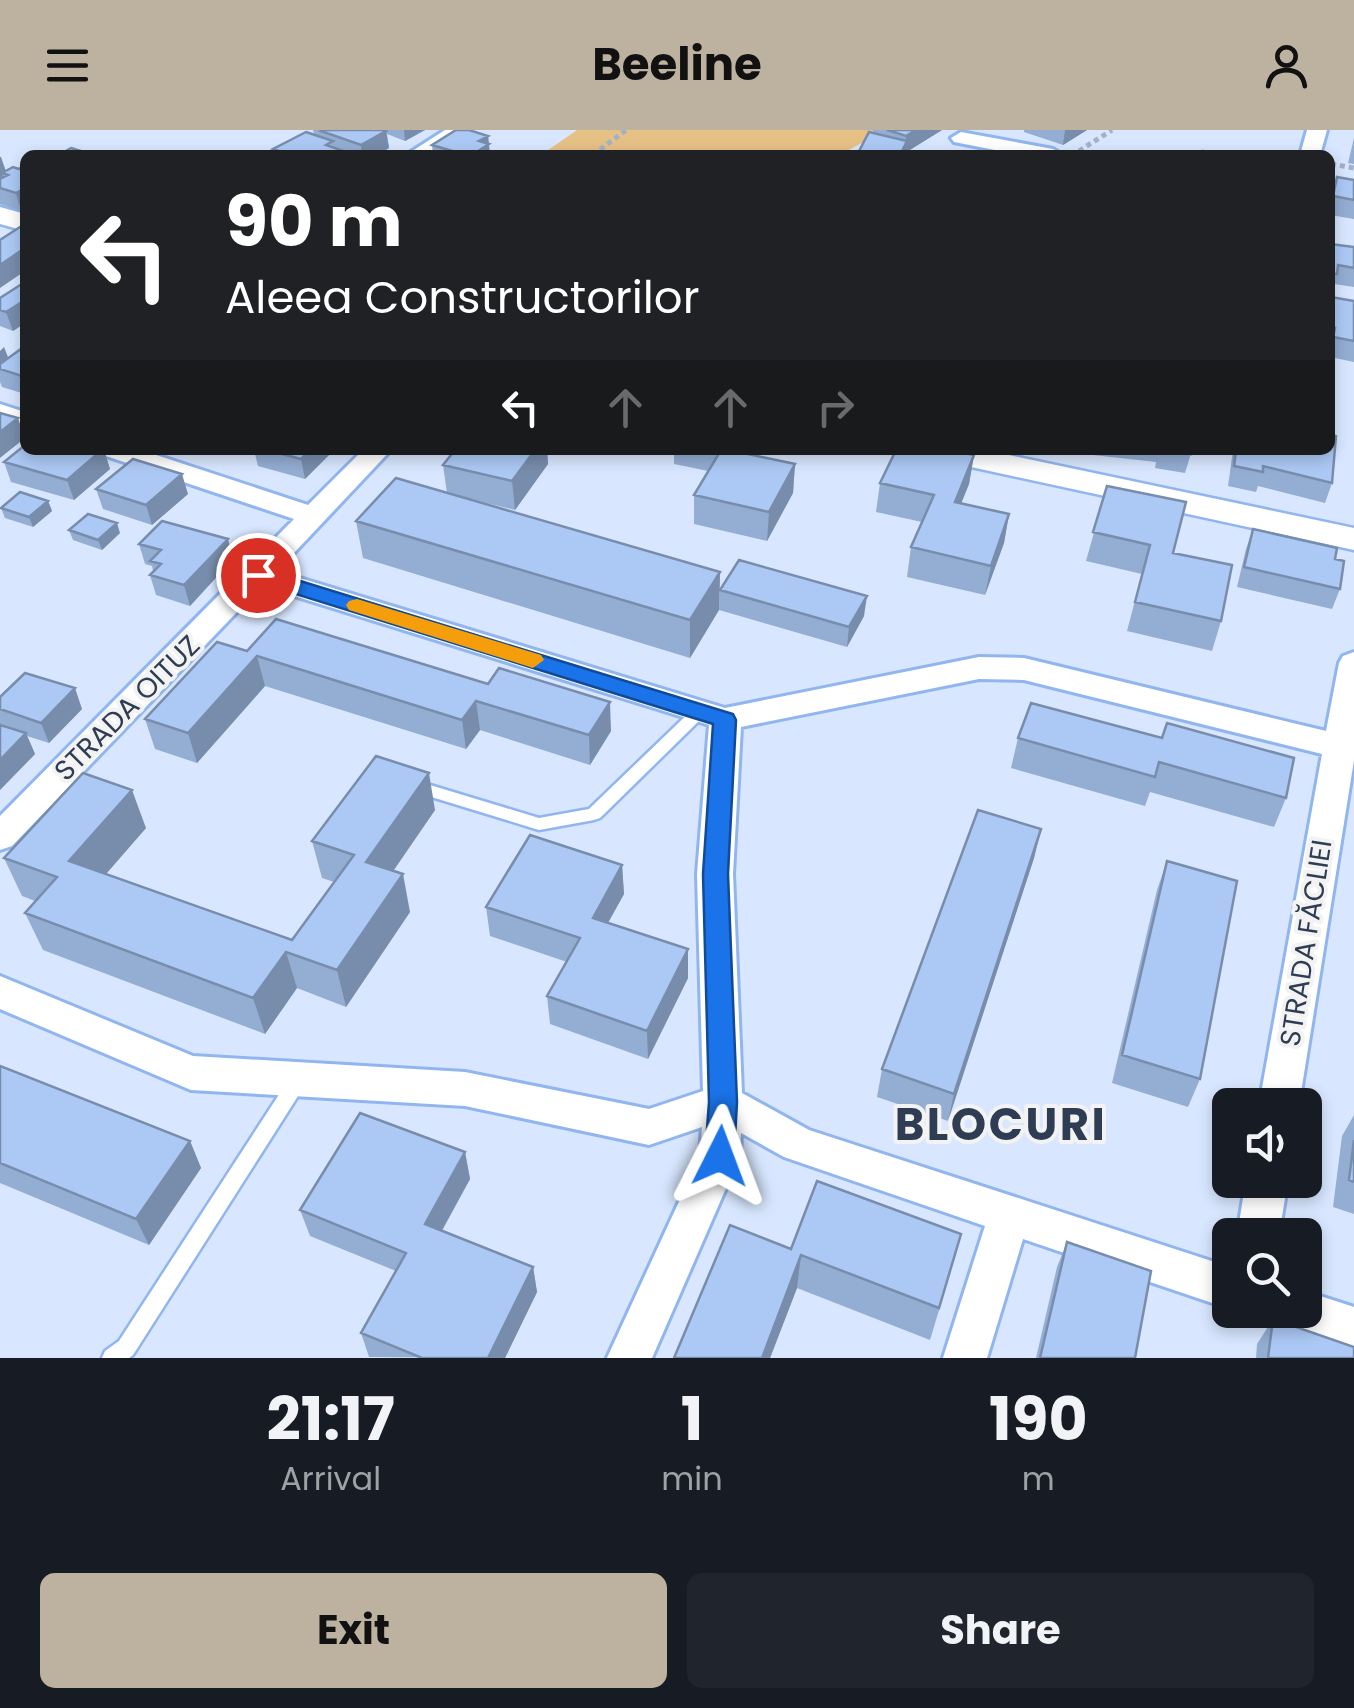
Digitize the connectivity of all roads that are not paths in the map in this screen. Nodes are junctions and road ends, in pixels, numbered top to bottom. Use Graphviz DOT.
graph roads {
  1 [pos="460,130"];
  2 [pos="968,134"];
  3 [pos="425,150"];
  4 [pos="945,150"];
  5 [pos="1033,150"];
  6 [pos="130,455"];
  7 [pos="373,455"];
  8 [pos="963,455"];
  9 [pos="312,516"];
  10 [pos="1354,538"];
  11 [pos="258,575"];
  12 [pos="1354,663"];
  13 [pos="712,716"];
  14 [pos="1338,746"];
  15 [pos="430,791"];
  16 [pos="0,836"];
  17 [pos="0,992"];
  18 [pos="299,1080"];
  19 [pos="1282,1088"];
  20 [pos="723,1102"];
  21 [pos="1010,1214"];
  22 [pos="1212,1282"];
  23 [pos="1322,1318"];
  24 [pos="1354,1329"];
  25 [pos="112,1358"];
  26 [pos="630,1358"];
  27 [pos="965,1358"];
  1 -- 3 [label="street"];
  2 -- 4 [label="street"];
  2 -- 5 [label="street"];
  6 -- 9 [label="street"];
  7 -- 9 [label="street, STRADA OITUZ"];
  8 -- 10 [label="street"];
  9 -- 11 [label="street, STRADA OITUZ"];
  11 -- 13 [label="street"];
  11 -- 16 [label="street, STRADA OITUZ"];
  12 -- 14 [label="street, STRADA FĂCLIEI"];
  13 -- 14 [label="street"];
  13 -- 15 [label="lane"];
  13 -- 20 [label="street"];
  14 -- 19 [label="street, STRADA FĂCLIEI"];
  17 -- 18 [label="street"];
  18 -- 20 [label="street"];
  18 -- 25 [label="lane"];
  20 -- 21 [label="street"];
  20 -- 26 [label="street"];
  21 -- 22 [label="street"];
  21 -- 27 [label="street"];
  23 -- 24 [label="street"];
}
